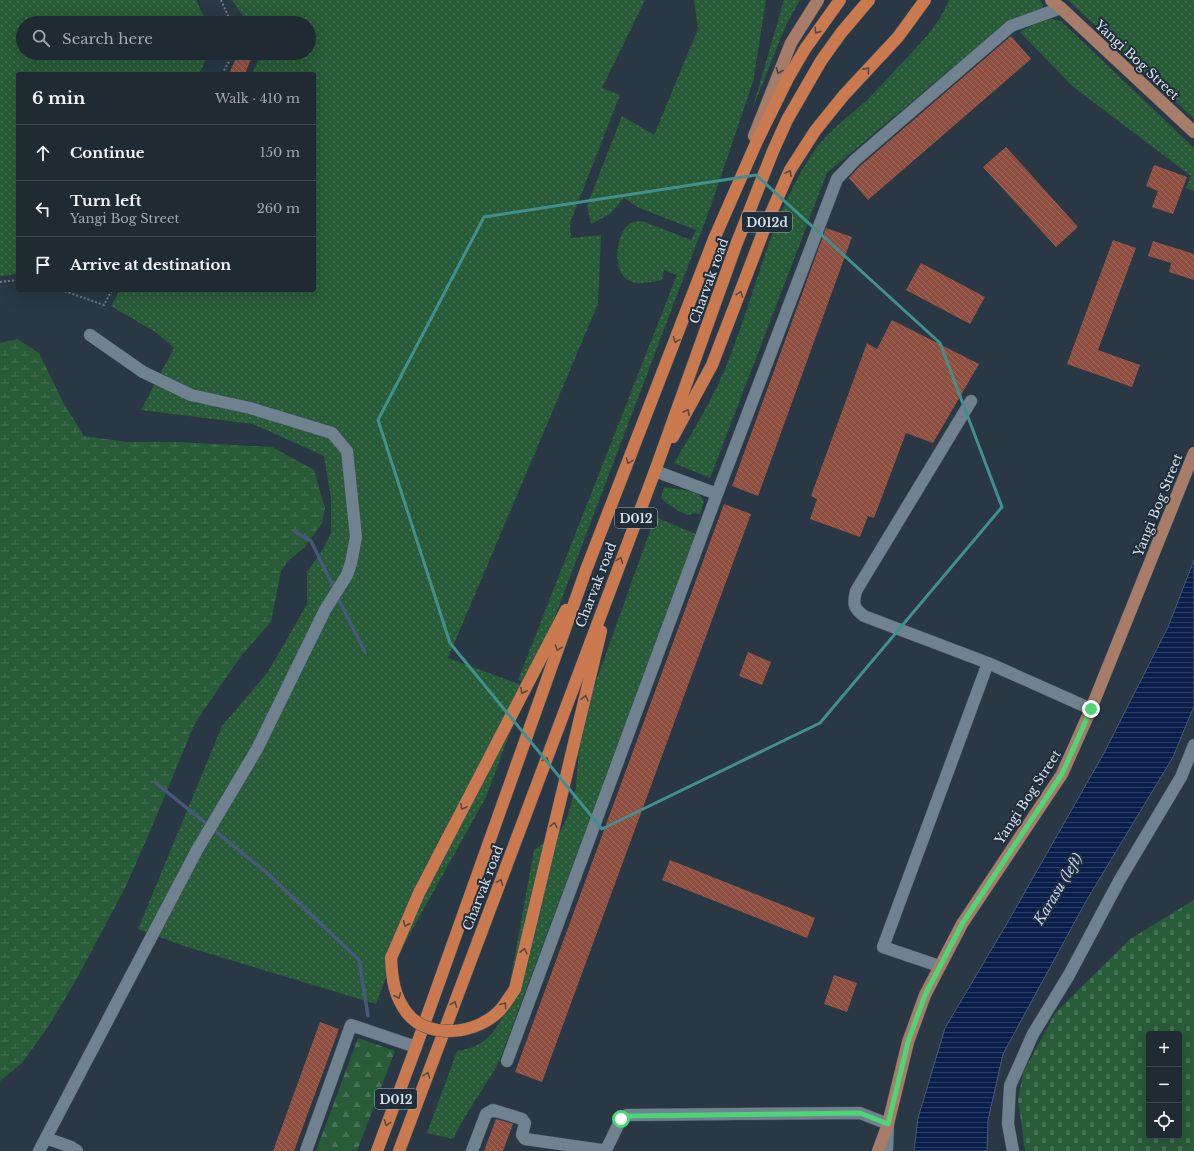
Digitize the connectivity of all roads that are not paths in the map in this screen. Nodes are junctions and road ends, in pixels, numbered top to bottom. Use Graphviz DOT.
graph roads {
  1 [pos="818,0"];
  2 [pos="840,0"];
  3 [pos="869,0"];
  4 [pos="925,0"];
  5 [pos="1051,0"];
  6 [pos="1058,4"];
  7 [pos="1194,132"];
  8 [pos="714,240"];
  9 [pos="90,335"];
  10 [pos="971,401"];
  11 [pos="1194,453"];
  12 [pos="654,471"];
  13 [pos="716,494"];
  14 [pos="586,570"];
  15 [pos="613,580"];
  16 [pos="988,663"];
  17 [pos="1091,709"];
  18 [pos="1194,745"];
  19 [pos="939,966"];
  20 [pos="416,1047"];
  21 [pos="507,1061"];
  22 [pos="888,1124"];
  23 [pos="46,1138"];
  24 [pos="39,1151"];
  25 [pos="77,1151"];
  26 [pos="306,1151"];
  27 [pos="377,1151"];
  28 [pos="399,1151"];
  29 [pos="472,1151"];
  30 [pos="878,1151"];
  31 [pos="887,1151"];
  32 [pos="1013,1151"];
  1 -- 8 [label="main road, D012d, one-way"];
  2 -- 8 [label="highway, Charvak road / D012, one-way"];
  3 -- 12 [label="highway, Charvak road / D012"];
  12 -- 4 [label="highway, D012d, one-way"];
  5 -- 6 [label="main road, Yangi Bog Street"];
  6 -- 7 [label="main road, Yangi Bog Street"];
  6 -- 13 [label="street"];
  8 -- 14 [label="highway, Charvak road / D012, one-way"];
  9 -- 23 [label="street"];
  10 -- 16 [label="street"];
  11 -- 17 [label="main road, Yangi Bog Street"];
  12 -- 13 [label="street"];
  15 -- 12 [label="highway, Charvak road / D012, one-way"];
  13 -- 21 [label="street"];
  14 -- 15 [label="highway, one-way, bridge"];
  14 -- 20 [label="highway, Charvak road / D012, one-way"];
  28 -- 15 [label="highway, Charvak road / D012, one-way"];
  16 -- 17 [label="street"];
  16 -- 19 [label="street"];
  17 -- 19 [label="main road, Yangi Bog Street"];
  18 -- 32 [label="street"];
  19 -- 22 [label="main road, Yangi Bog Street"];
  20 -- 26 [label="street"];
  20 -- 27 [label="highway, Charvak road / D012, one-way"];
  22 -- 29 [label="street"];
  22 -- 30 [label="main road, Yangi Bog Street"];
  22 -- 31 [label="street"];
  23 -- 24 [label="street"];
  23 -- 25 [label="street"];
}
